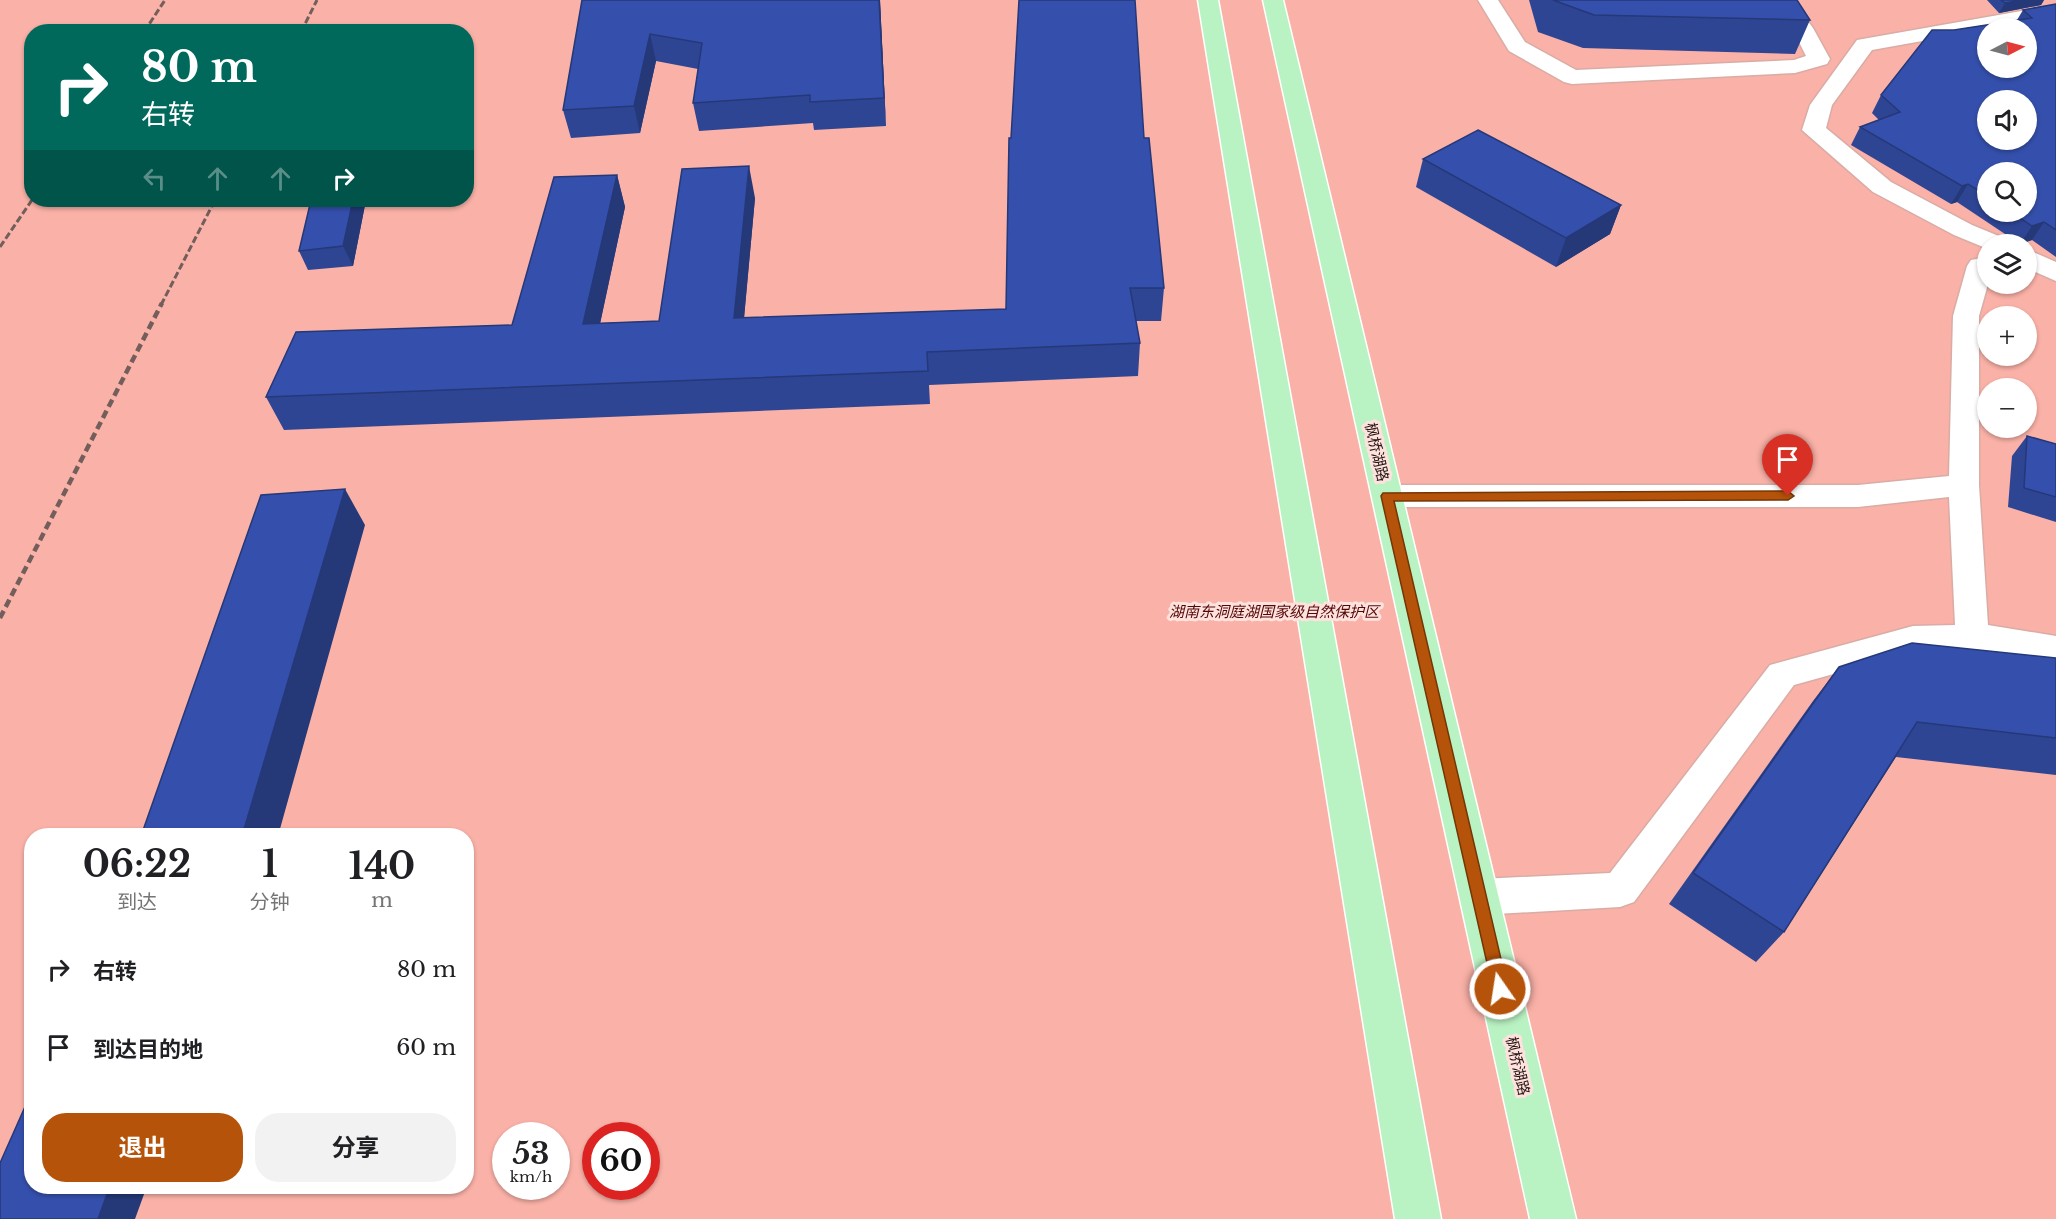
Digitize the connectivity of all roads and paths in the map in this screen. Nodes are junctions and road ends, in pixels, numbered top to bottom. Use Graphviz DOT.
graph roads {
  1 [pos="1208,0"];
  2 [pos="1274,0"];
  3 [pos="1488,0"];
  4 [pos="1782,0"];
  5 [pos="2056,11"];
  6 [pos="1977,236"];
  7 [pos="2037,264"];
  8 [pos="2056,273"];
  9 [pos="1977,277"];
  10 [pos="1964,485"];
  11 [pos="1387,496"];
  12 [pos="1972,639"];
  13 [pos="2056,649"];
  14 [pos="1479,897"];
  15 [pos="1418,1219"];
  16 [pos="1553,1219"];
  1 -- 15 [label="main road"];
  2 -- 11 [label="main road, 枫桥湖路"];
  3 -- 4 [label="street"];
  5 -- 6 [label="street"];
  7 -- 8 [label="street"];
  9 -- 10 [label="street"];
  10 -- 11 [label="street"];
  10 -- 12 [label="street"];
  11 -- 14 [label="main road, 枫桥湖路"];
  12 -- 13 [label="street"];
  12 -- 14 [label="street"];
  14 -- 16 [label="main road, 枫桥湖路"];
}
